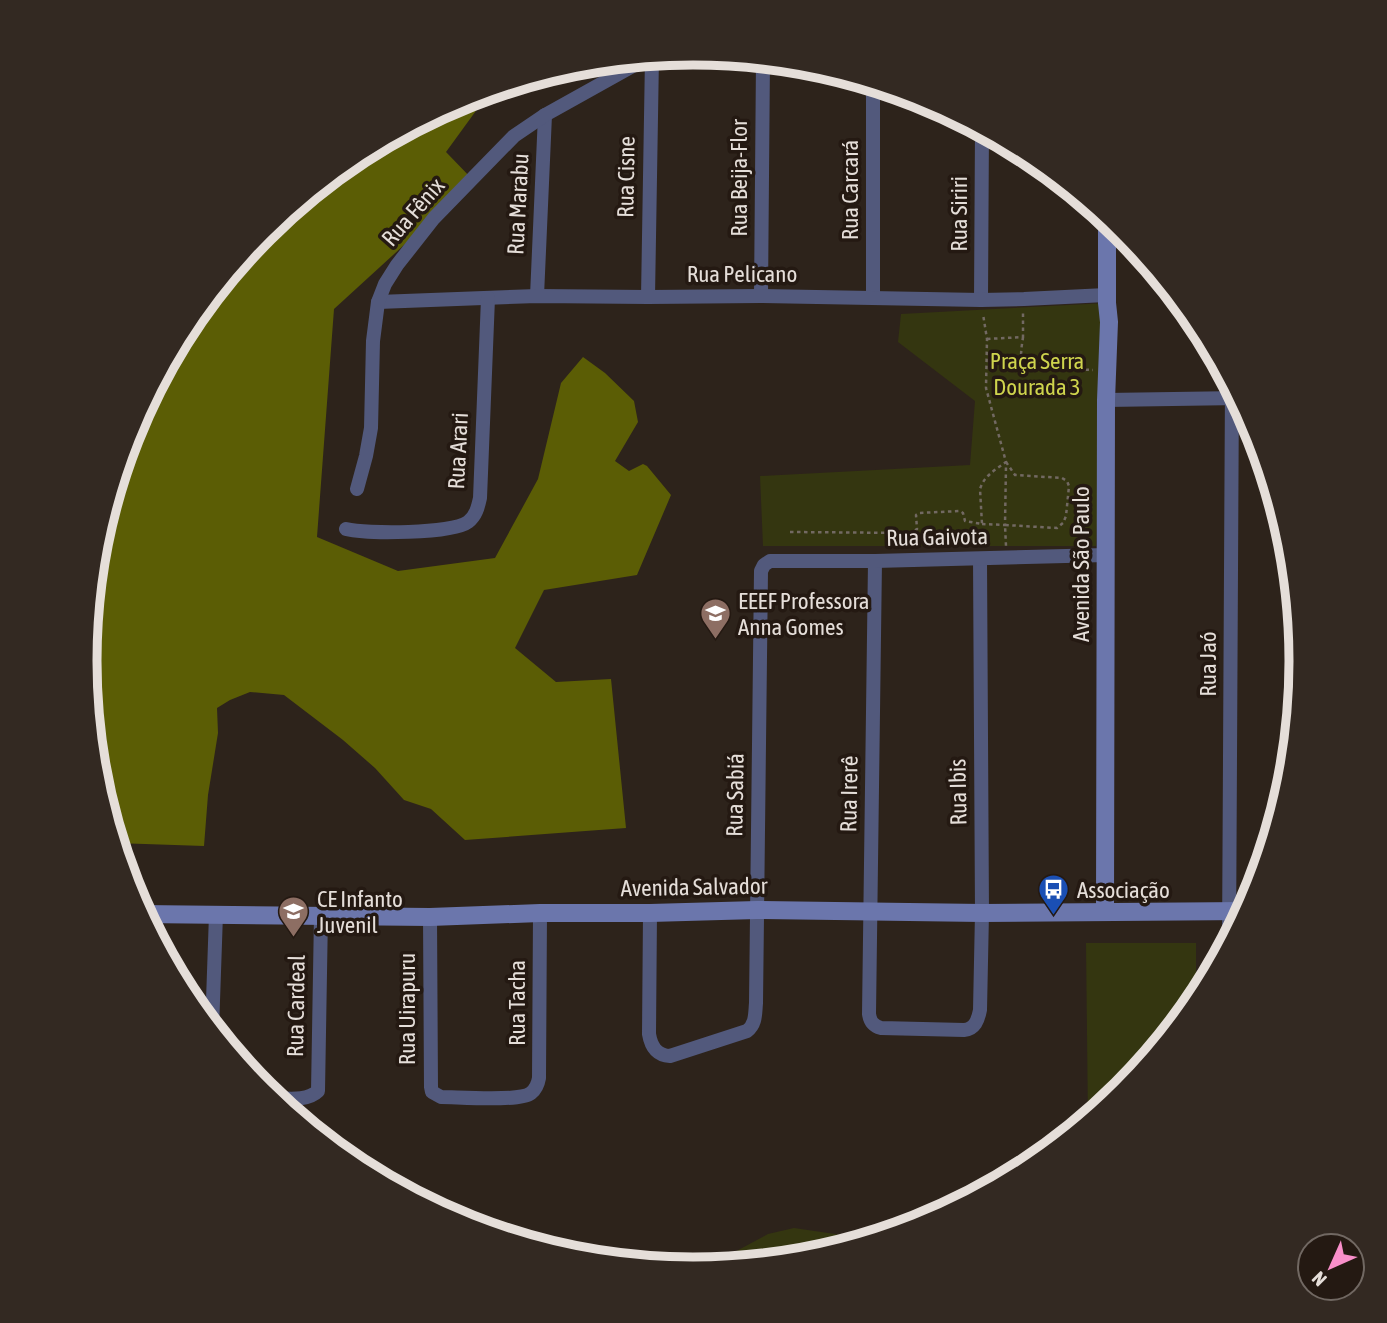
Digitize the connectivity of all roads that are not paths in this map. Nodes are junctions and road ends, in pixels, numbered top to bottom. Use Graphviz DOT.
graph roads {
  1 [pos="650,66"];
  2 [pos="629,69"];
  3 [pos="762,69"];
  4 [pos="873,92"];
  5 [pos="545,115"];
  6 [pos="982,140"];
  7 [pos="1107,232"];
  8 [pos="1107,295"];
  9 [pos="537,296"];
  10 [pos="761,296"];
  11 [pos="648,297"];
  12 [pos="488,298"];
  13 [pos="873,298"];
  14 [pos="981,300"];
  15 [pos="378,302"];
  16 [pos="1227,393"];
  17 [pos="1106,400"];
  18 [pos="1234,409"];
  19 [pos="356,489"];
  20 [pos="346,529"];
  21 [pos="1106,555"];
  22 [pos="980,559"];
  23 [pos="770,561"];
  24 [pos="875,561"];
  25 [pos="1238,905"];
  26 [pos="757,910"];
  27 [pos="870,911"];
  28 [pos="1105,911"];
  29 [pos="1235,911"];
  30 [pos="982,912"];
  31 [pos="540,913"];
  32 [pos="650,913"];
  33 [pos="153,914"];
  34 [pos="216,915"];
  35 [pos="321,915"];
  36 [pos="430,916"];
  37 [pos="213,1015"];
  38 [pos="976,1023"];
  39 [pos="441,1097"];
  40 [pos="287,1098"];
  1 -- 11 [label="street, Rua Cisne"];
  2 -- 5 [label="street, Rua Fênix"];
  3 -- 10 [label="street, Rua Beija-Flor"];
  4 -- 13 [label="street, Rua Carcará"];
  5 -- 9 [label="street, Rua Marabu"];
  5 -- 15 [label="street, Rua Fênix"];
  6 -- 14 [label="street, Rua Siriri"];
  7 -- 8 [label="street, Avenida São Paulo"];
  8 -- 14 [label="street, Rua Pelicano"];
  8 -- 17 [label="street, Avenida São Paulo"];
  9 -- 11 [label="street, Rua Pelicano"];
  9 -- 12 [label="street, Rua Pelicano"];
  10 -- 11 [label="street, Rua Pelicano"];
  10 -- 13 [label="street, Rua Pelicano"];
  12 -- 15 [label="street, Rua Pelicano"];
  12 -- 20 [label="street, Rua Arari"];
  13 -- 14 [label="street, Rua Pelicano"];
  15 -- 19 [label="street, Rua Fênix"];
  16 -- 17 [label="street"];
  17 -- 21 [label="street, Avenida São Paulo"];
  18 -- 25 [label="street, Rua Jaó"];
  21 -- 22 [label="street, Rua Gaivota"];
  21 -- 28 [label="street, Avenida São Paulo"];
  22 -- 24 [label="street, Rua Gaivota"];
  22 -- 30 [label="street, Rua Ibis"];
  23 -- 24 [label="street, Rua Gaivota"];
  23 -- 26 [label="street, Rua Sabiá"];
  24 -- 27 [label="street, Rua Irerê"];
  26 -- 27 [label="street, Avenida Salvador"];
  26 -- 32 [label="street, Avenida Salvador"];
  26 -- 32 [label="street, Rua Sabiá"];
  27 -- 30 [label="street, Avenida Salvador"];
  27 -- 38 [label="street, Rua Irerê"];
  28 -- 29 [label="street, Avenida Salvador"];
  28 -- 30 [label="street, Avenida Salvador"];
  30 -- 38 [label="street, Rua Ibis"];
  31 -- 32 [label="street, Avenida Salvador"];
  31 -- 36 [label="street, Avenida Salvador"];
  31 -- 39 [label="street, Rua Tacha"];
  33 -- 34 [label="street, Avenida Salvador"];
  34 -- 35 [label="street, Avenida Salvador"];
  34 -- 37 [label="street"];
  35 -- 36 [label="street, Avenida Salvador"];
  35 -- 40 [label="street, Rua Cardeal"];
  36 -- 39 [label="street, Rua Uirapuru"];
}
